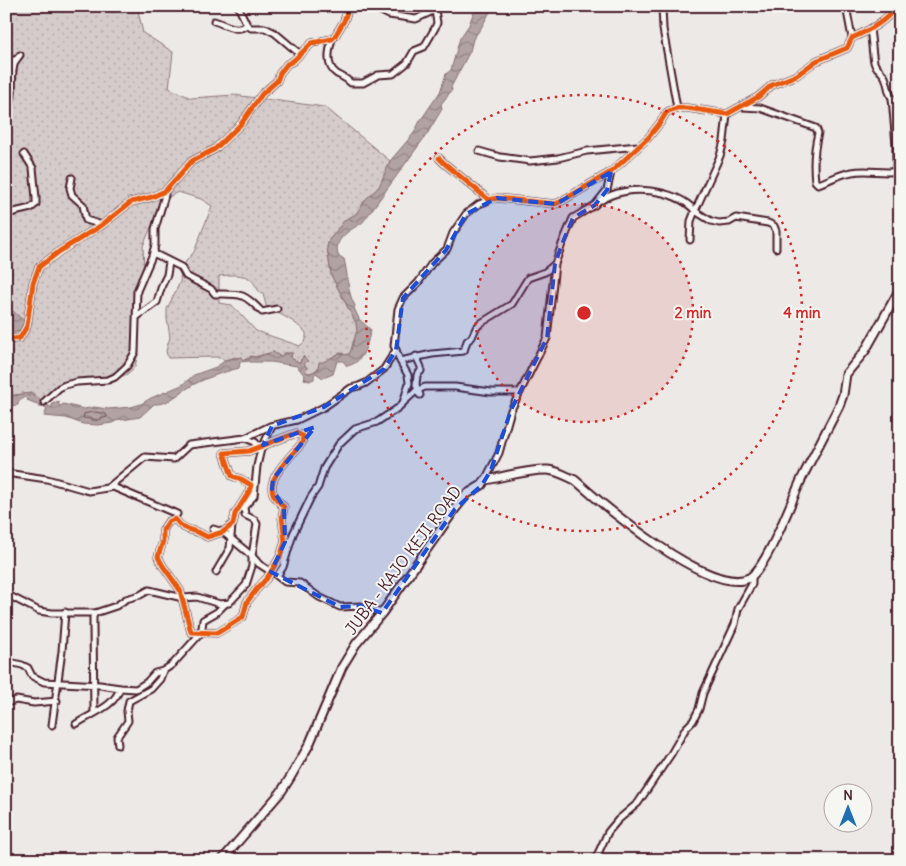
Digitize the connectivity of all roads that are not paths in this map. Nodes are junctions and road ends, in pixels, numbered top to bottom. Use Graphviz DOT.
graph roads {
  1 [pos="238,6"];
  2 [pos="349,6"];
  3 [pos="371,6"];
  4 [pos="662,6"];
  5 [pos="846,6"];
  6 [pos="897,6"];
  7 [pos="435,8"];
  8 [pos="214,21"];
  9 [pos="247,25"];
  10 [pos="870,30"];
  11 [pos="852,38"];
  12 [pos="332,39"];
  13 [pos="300,54"];
  14 [pos="6,60"];
  15 [pos="892,98"];
  16 [pos="900,102"];
  17 [pos="742,107"];
  18 [pos="677,108"];
  19 [pos="6,109"];
  20 [pos="728,114"];
  21 [pos="638,146"];
  22 [pos="479,151"];
  23 [pos="24,154"];
  24 [pos="439,158"];
  25 [pos="611,172"];
  26 [pos="898,172"];
  27 [pos="72,178"];
  28 [pos="165,191"];
  29 [pos="152,197"];
  30 [pos="489,200"];
  31 [pos="163,201"];
  32 [pos="595,205"];
  33 [pos="695,211"];
  34 [pos="6,214"];
  35 [pos="102,225"];
  36 [pos="690,240"];
  37 [pos="776,248"];
  38 [pos="154,250"];
  39 [pos="169,262"];
  40 [pos="555,264"];
  41 [pos="900,290"];
  42 [pos="277,309"];
  43 [pos="138,316"];
  44 [pos="6,340"];
  45 [pos="396,350"];
  46 [pos="416,356"];
  47 [pos="400,361"];
  48 [pos="416,391"];
  49 [pos="520,392"];
  50 [pos="44,402"];
  51 [pos="402,403"];
  52 [pos="272,426"];
  53 [pos="245,438"];
  54 [pos="261,449"];
  55 [pos="6,473"];
  56 [pos="485,480"];
  57 [pos="109,487"];
  58 [pos="177,514"];
  59 [pos="232,524"];
  60 [pos="213,529"];
  61 [pos="223,532"];
  62 [pos="232,540"];
  63 [pos="252,556"];
  64 [pos="216,572"];
  65 [pos="752,574"];
  66 [pos="277,576"];
  67 [pos="6,594"];
  68 [pos="225,604"];
  69 [pos="65,612"];
  70 [pos="95,613"];
  71 [pos="382,613"];
  72 [pos="6,661"];
  73 [pos="162,671"];
  74 [pos="58,684"];
  75 [pos="94,685"];
  76 [pos="120,688"];
  77 [pos="57,701"];
  78 [pos="10,702"];
  79 [pos="94,712"];
  80 [pos="76,724"];
  81 [pos="52,725"];
  82 [pos="118,745"];
  83 [pos="222,860"];
  84 [pos="595,860"];
  1 -- 9 [label="street"];
  2 -- 12 [label="street"];
  3 -- 7 [label="street"];
  4 -- 18 [label="street"];
  5 -- 11 [label="street"];
  6 -- 10 [label="street"];
  7 -- 12 [label="street"];
  8 -- 9 [label="street"];
  9 -- 13 [label="street"];
  10 -- 11 [label="street"];
  10 -- 15 [label="street"];
  11 -- 17 [label="street"];
  12 -- 13 [label="street"];
  13 -- 28 [label="street"];
  14 -- 19 [label="street"];
  15 -- 16 [label="street"];
  15 -- 26 [label="street"];
  17 -- 20 [label="street"];
  17 -- 26 [label="street"];
  18 -- 20 [label="street"];
  18 -- 21 [label="street"];
  20 -- 33 [label="street"];
  21 -- 22 [label="street"];
  21 -- 25 [label="street"];
  23 -- 34 [label="street"];
  24 -- 30 [label="street"];
  25 -- 30 [label="street"];
  25 -- 32 [label="street"];
  27 -- 35 [label="street"];
  28 -- 29 [label="street"];
  28 -- 31 [label="street"];
  29 -- 31 [label="street"];
  29 -- 35 [label="street"];
  30 -- 45 [label="street"];
  31 -- 38 [label="street"];
  32 -- 33 [label="street"];
  32 -- 40 [label="street"];
  33 -- 36 [label="street"];
  33 -- 37 [label="street"];
  35 -- 44 [label="street"];
  38 -- 39 [label="street"];
  38 -- 50 [label="street"];
  39 -- 42 [label="street"];
  39 -- 43 [label="street"];
  40 -- 46 [label="street"];
  40 -- 49 [label="street"];
  41 -- 65 [label="main road"];
  45 -- 47 [label="street"];
  45 -- 52 [label="street"];
  46 -- 47 [label="street"];
  46 -- 48 [label="street"];
  47 -- 51 [label="street"];
  48 -- 49 [label="street"];
  48 -- 51 [label="street"];
  49 -- 56 [label="street"];
  51 -- 66 [label="street"];
  52 -- 53 [label="street"];
  52 -- 54 [label="street"];
  53 -- 54 [label="street"];
  53 -- 57 [label="street"];
  54 -- 63 [label="street"];
  55 -- 57 [label="street"];
  56 -- 65 [label="main road, JUBA - KAJO KEJI ROAD"];
  56 -- 71 [label="main road, JUBA - KAJO KEJI ROAD"];
  57 -- 58 [label="street"];
  59 -- 61 [label="street"];
  59 -- 61 [label="street"];
  59 -- 62 [label="street"];
  60 -- 61 [label="street"];
  61 -- 62 [label="street"];
  62 -- 63 [label="street"];
  62 -- 64 [label="street"];
  63 -- 66 [label="street"];
  63 -- 68 [label="street"];
  65 -- 84 [label="street"];
  66 -- 71 [label="street"];
  67 -- 69 [label="street"];
  68 -- 70 [label="street"];
  68 -- 73 [label="street"];
  69 -- 70 [label="street"];
  69 -- 74 [label="street"];
  70 -- 75 [label="street"];
  71 -- 83 [label="main road, JUBA - KAJO KEJI ROAD"];
  72 -- 74 [label="street"];
  73 -- 76 [label="street"];
  73 -- 82 [label="street"];
  74 -- 75 [label="street"];
  74 -- 77 [label="street"];
  75 -- 76 [label="street"];
  75 -- 79 [label="street"];
  76 -- 79 [label="street"];
  77 -- 78 [label="street"];
  77 -- 81 [label="street"];
  79 -- 80 [label="street"];
}
